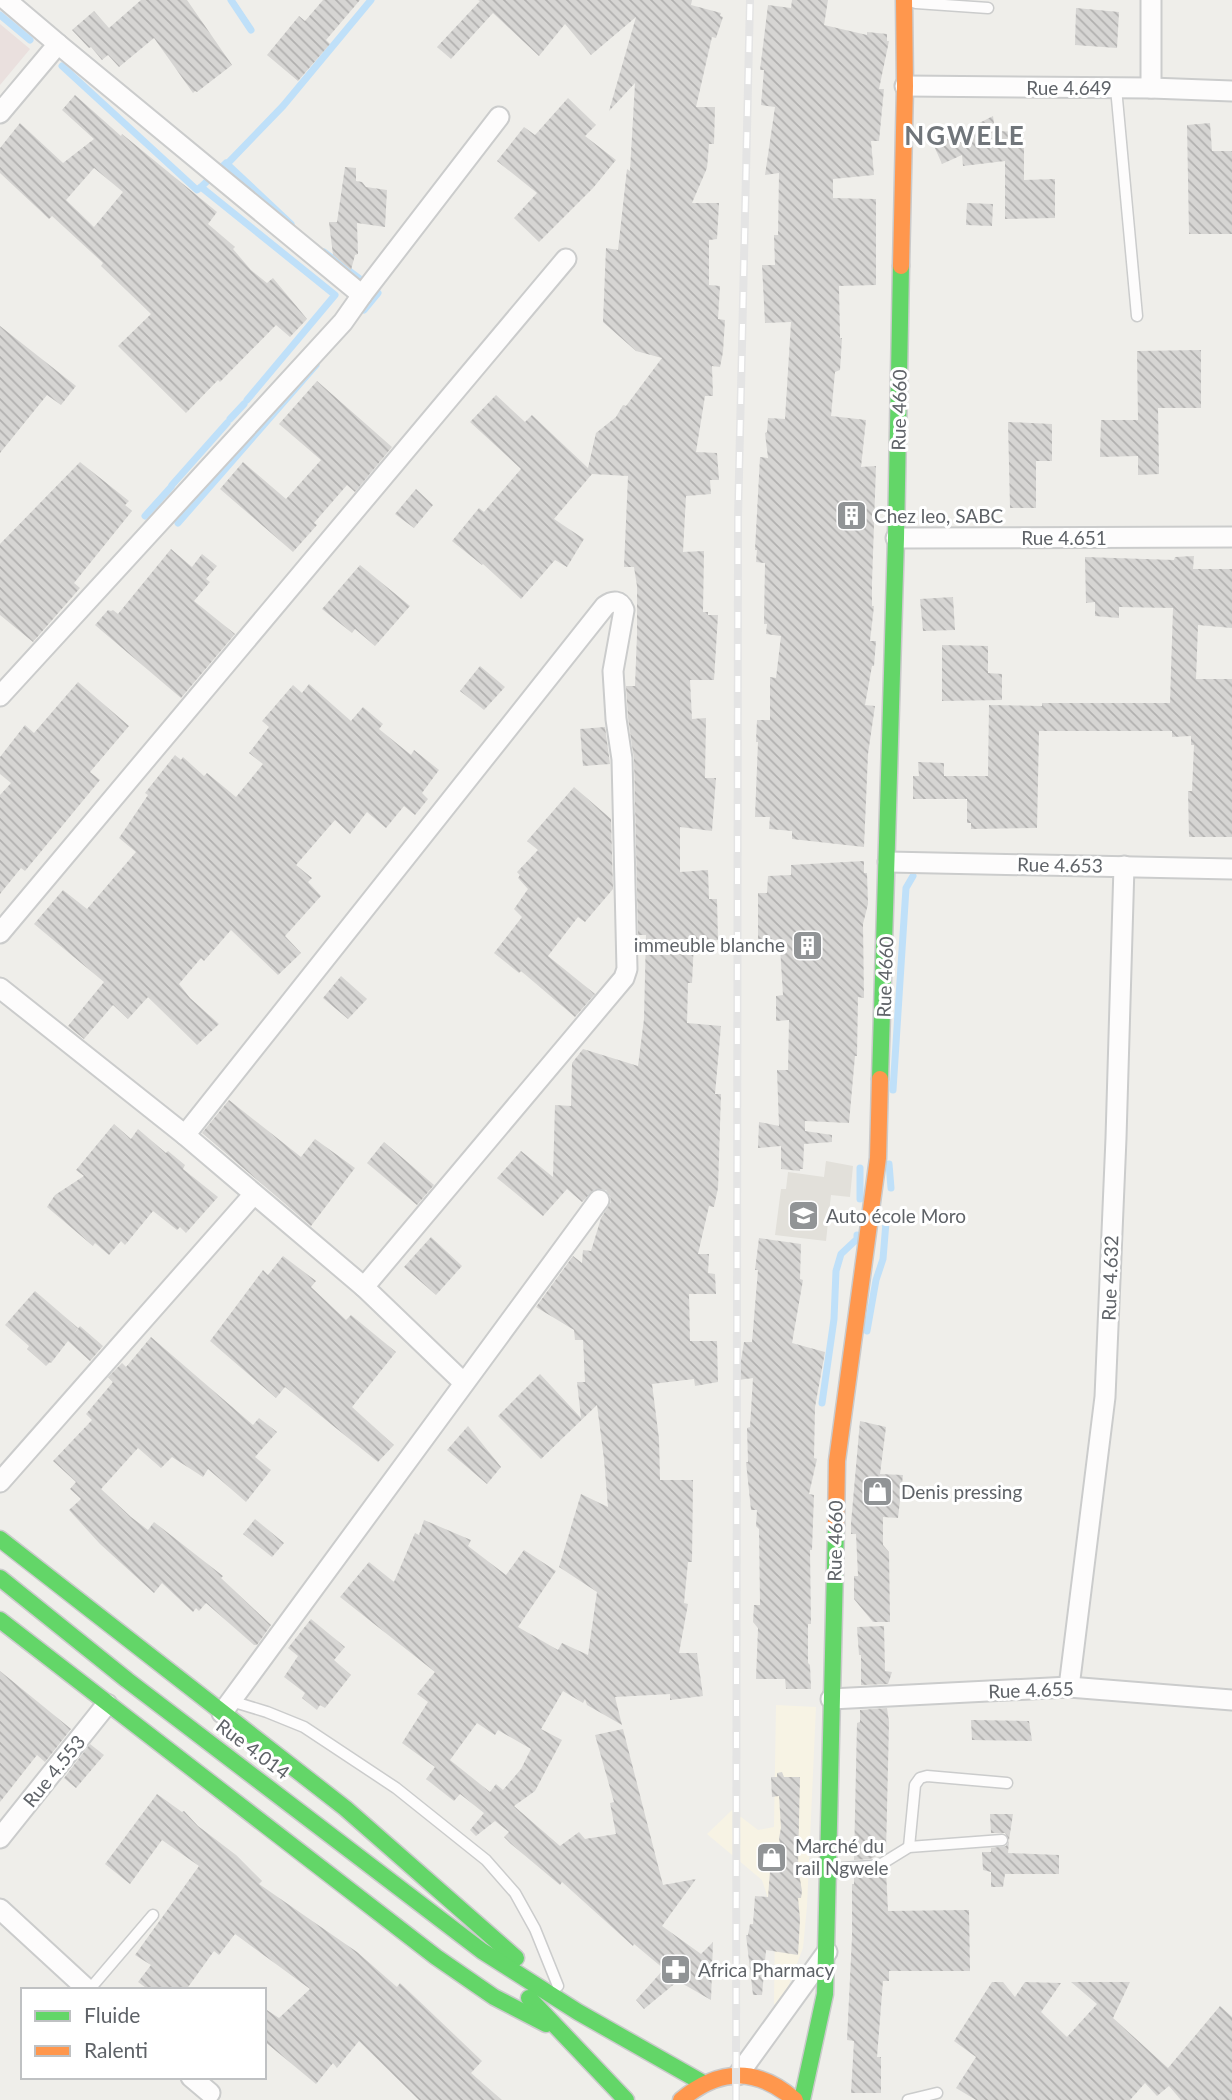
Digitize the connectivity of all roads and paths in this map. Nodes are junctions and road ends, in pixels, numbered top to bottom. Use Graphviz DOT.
graph roads {
  1 [pos="6,0"];
  2 [pos="906,0"];
  3 [pos="1151,0"];
  4 [pos="988,8"];
  5 [pos="58,44"];
  6 [pos="905,86"];
  7 [pos="1116,88"];
  8 [pos="1151,88"];
  9 [pos="1232,91"];
  10 [pos="0,113"];
  11 [pos="499,117"];
  12 [pos="566,259"];
  13 [pos="362,295"];
  14 [pos="1137,316"];
  15 [pos="1232,537"];
  16 [pos="896,538"];
  17 [pos="0,696"];
  18 [pos="888,862"];
  19 [pos="1124,866"];
  20 [pos="1232,869"];
  21 [pos="0,933"];
  22 [pos="0,988"];
  23 [pos="185,1135"];
  24 [pos="254,1194"];
  25 [pos="599,1200"];
  26 [pos="364,1287"];
  27 [pos="464,1383"];
  28 [pos="0,1482"];
  29 [pos="0,1539"];
  30 [pos="0,1578"];
  31 [pos="0,1620"];
  32 [pos="1069,1687"];
  33 [pos="831,1699"];
  34 [pos="1232,1700"];
  35 [pos="107,1704"];
  36 [pos="227,1707"];
  37 [pos="1007,1783"];
  38 [pos="0,1838"];
  39 [pos="1002,1840"];
  40 [pos="909,1847"];
  41 [pos="828,1869"];
  42 [pos="0,1909"];
  43 [pos="153,1915"];
  44 [pos="482,1951"];
  45 [pos="827,1951"];
  46 [pos="87,1988"];
  47 [pos="91,1988"];
  48 [pos="563,1999"];
  49 [pos="578,2012"];
  50 [pos="564,2032"];
  51 [pos="738,2075"];
  52 [pos="193,2079"];
  53 [pos="703,2083"];
  54 [pos="210,2093"];
  55 [pos="937,2093"];
  56 [pos="626,2100"];
  57 [pos="681,2100"];
  58 [pos="795,2100"];
  59 [pos="803,2100"];
  60 [pos="908,2100"];
  1 -- 5 [label="street"];
  2 -- 4 [label="lane"];
  2 -- 6 [label="main road, Rue 4660"];
  3 -- 8 [label="street"];
  5 -- 10 [label="street"];
  5 -- 13 [label="street"];
  6 -- 7 [label="street, Rue 4.649"];
  6 -- 16 [label="main road, Rue 4660"];
  7 -- 8 [label="street, Rue 4.649"];
  7 -- 14 [label="lane"];
  8 -- 9 [label="street, Rue 4.649"];
  11 -- 13 [label="street"];
  12 -- 21 [label="street"];
  13 -- 17 [label="street"];
  15 -- 16 [label="street, Rue 4.651"];
  16 -- 18 [label="main road, Rue 4660"];
  18 -- 19 [label="street, Rue 4.653"];
  18 -- 33 [label="main road, Rue 4660"];
  19 -- 20 [label="street, Rue 4.653"];
  19 -- 32 [label="street, Rue 4.632"];
  22 -- 23 [label="street"];
  23 -- 24 [label="street"];
  23 -- 26 [label="street"];
  24 -- 26 [label="street"];
  24 -- 28 [label="street"];
  25 -- 27 [label="street"];
  26 -- 27 [label="street"];
  27 -- 36 [label="street"];
  29 -- 36 [label="main road"];
  30 -- 44 [label="main road, Rue 4.014"];
  31 -- 35 [label="main road"];
  32 -- 33 [label="street, Rue 4.655"];
  32 -- 34 [label="street, Rue 4.655"];
  33 -- 41 [label="main road, Rue 4660"];
  35 -- 38 [label="street, Rue 4.553"];
  35 -- 50 [label="main road"];
  36 -- 48 [label="main road"];
  36 -- 48 [label="lane"];
  37 -- 40 [label="lane"];
  39 -- 40 [label="lane"];
  40 -- 41 [label="lane"];
  41 -- 45 [label="main road, Rue 4660"];
  42 -- 46 [label="street"];
  43 -- 47 [label="lane"];
  44 -- 49 [label="main road, Rue 4.014"];
  44 -- 50 [label="main road, Rue 4.014"];
  45 -- 51 [label="street"];
  45 -- 59 [label="main road, Rue 4660"];
  48 -- 49 [label="main road"];
  49 -- 53 [label="main road, Rue 4.014"];
  50 -- 56 [label="main road, Rue 4.014"];
  51 -- 53 [label="main road"];
  51 -- 58 [label="main road"];
  52 -- 54 [label="street"];
  53 -- 57 [label="main road"];
  55 -- 60 [label="lane"];
}
